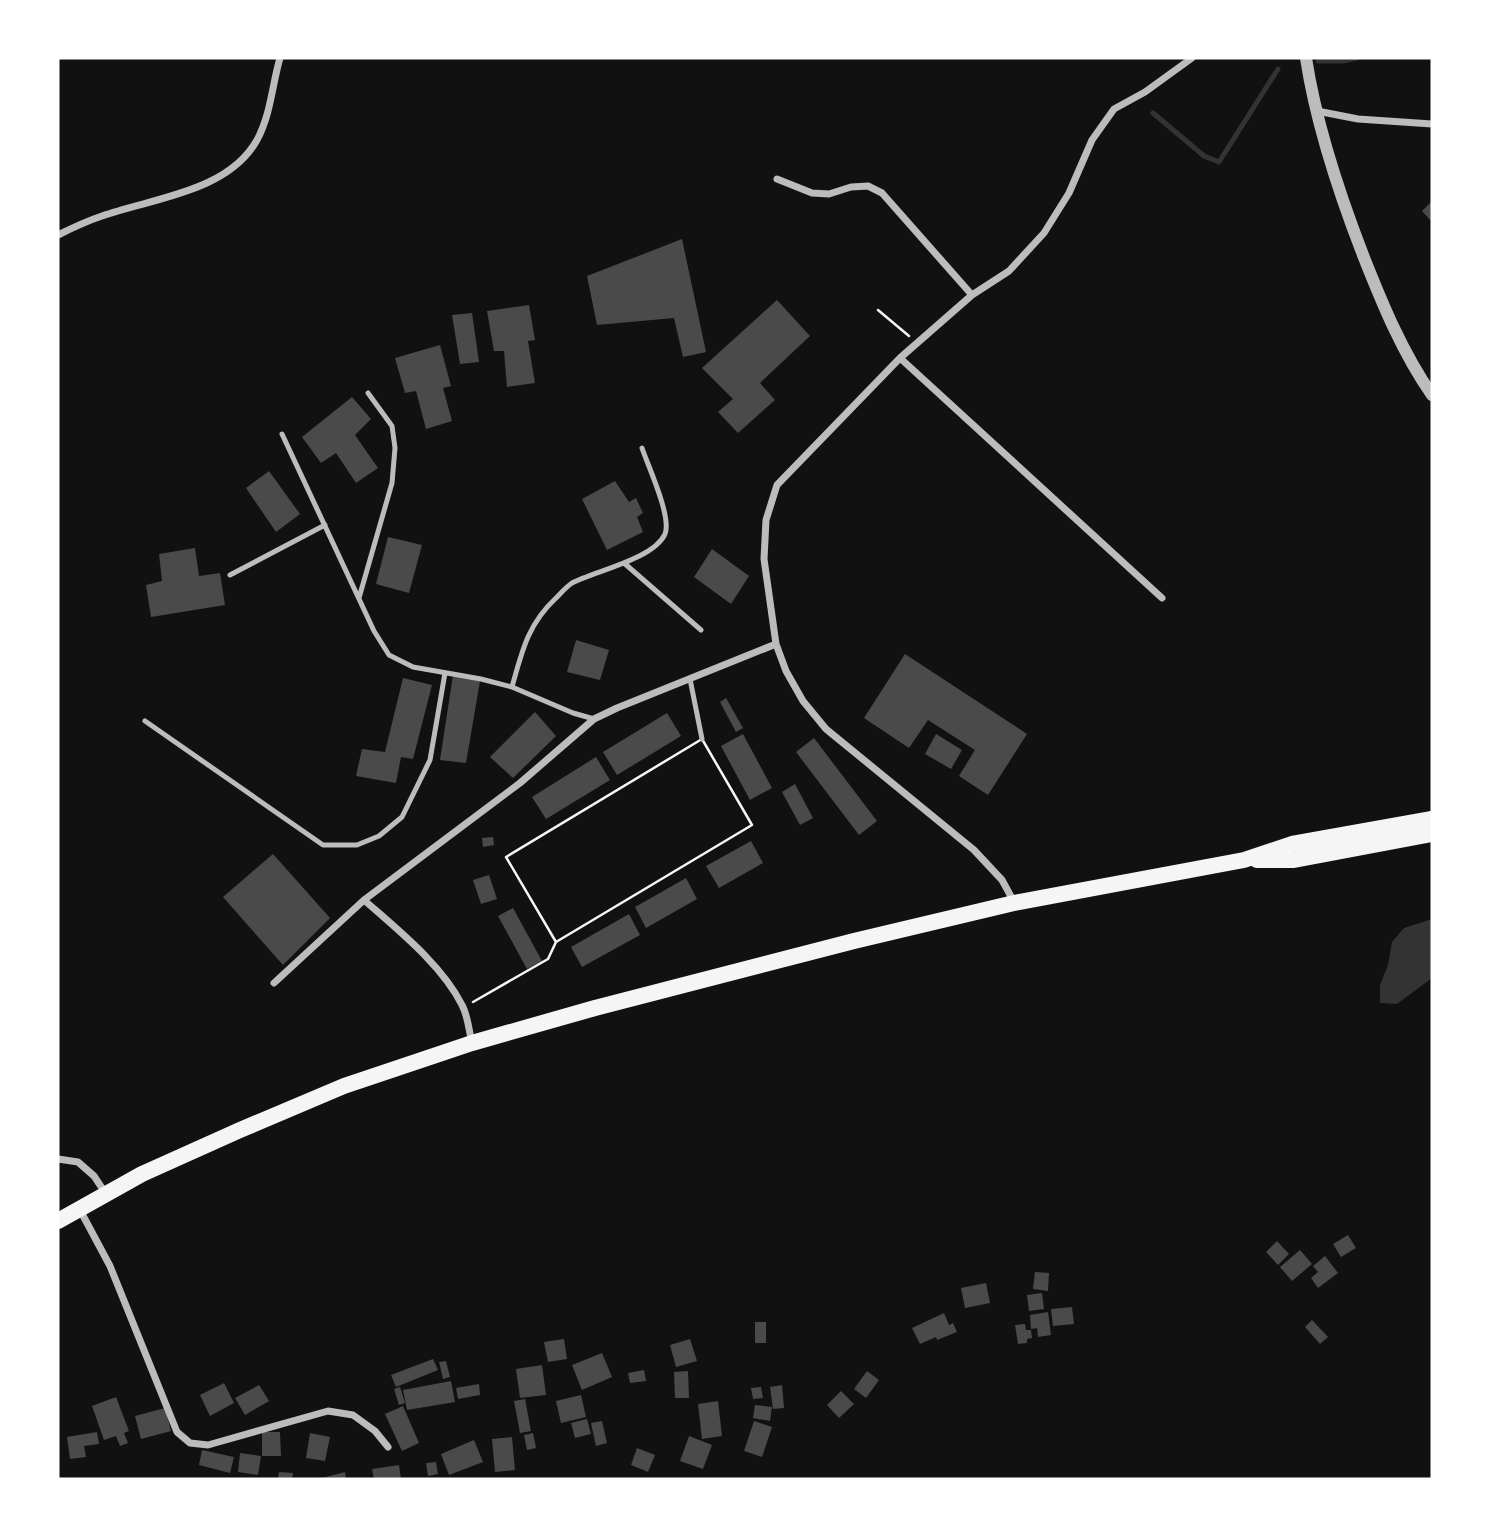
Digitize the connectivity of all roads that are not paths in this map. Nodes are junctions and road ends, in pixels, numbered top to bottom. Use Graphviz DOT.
graph roads {
  1 [pos="280,58"];
  2 [pos="1192,58"];
  3 [pos="1306,58"];
  4 [pos="1317,110"];
  5 [pos="1432,124"];
  6 [pos="777,179"];
  7 [pos="58,235"];
  8 [pos="972,295"];
  9 [pos="900,358"];
  10 [pos="368,393"];
  11 [pos="1432,395"];
  12 [pos="282,434"];
  13 [pos="642,448"];
  14 [pos="325,525"];
  15 [pos="624,564"];
  16 [pos="230,575"];
  17 [pos="359,598"];
  18 [pos="1162,598"];
  19 [pos="701,630"];
  20 [pos="776,644"];
  21 [pos="444,673"];
  22 [pos="690,679"];
  23 [pos="512,687"];
  24 [pos="594,719"];
  25 [pos="145,721"];
  26 [pos="702,740"];
  27 [pos="1432,819"];
  28 [pos="1432,834"];
  29 [pos="1244,860"];
  30 [pos="364,900"];
  31 [pos="1014,903"];
  32 [pos="274,983"];
  33 [pos="472,1043"];
  34 [pos="58,1159"];
  35 [pos="106,1195"];
  36 [pos="79,1210"];
  37 [pos="58,1221"];
  38 [pos="388,1447"];
  1 -- 7 [label="street"];
  2 -- 8 [label="street"];
  3 -- 4 [label="street"];
  4 -- 5 [label="street"];
  4 -- 11 [label="street"];
  6 -- 8 [label="street"];
  8 -- 9 [label="street"];
  9 -- 18 [label="street"];
  9 -- 20 [label="street"];
  10 -- 17 [label="lane"];
  12 -- 14 [label="lane"];
  13 -- 15 [label="lane"];
  14 -- 16 [label="lane"];
  14 -- 17 [label="lane"];
  15 -- 19 [label="lane"];
  15 -- 23 [label="lane"];
  17 -- 21 [label="lane"];
  20 -- 22 [label="street"];
  20 -- 31 [label="street"];
  21 -- 23 [label="lane"];
  21 -- 25 [label="lane"];
  22 -- 24 [label="street"];
  22 -- 26 [label="lane"];
  23 -- 24 [label="lane"];
  24 -- 30 [label="street"];
  27 -- 29 [label="main road"];
  28 -- 29 [label="main road"];
  29 -- 31 [label="main road"];
  30 -- 32 [label="street"];
  30 -- 33 [label="street"];
  31 -- 33 [label="main road"];
  33 -- 35 [label="main road"];
  34 -- 35 [label="street"];
  35 -- 36 [label="main road"];
  36 -- 37 [label="main road"];
  36 -- 38 [label="street"];
}
